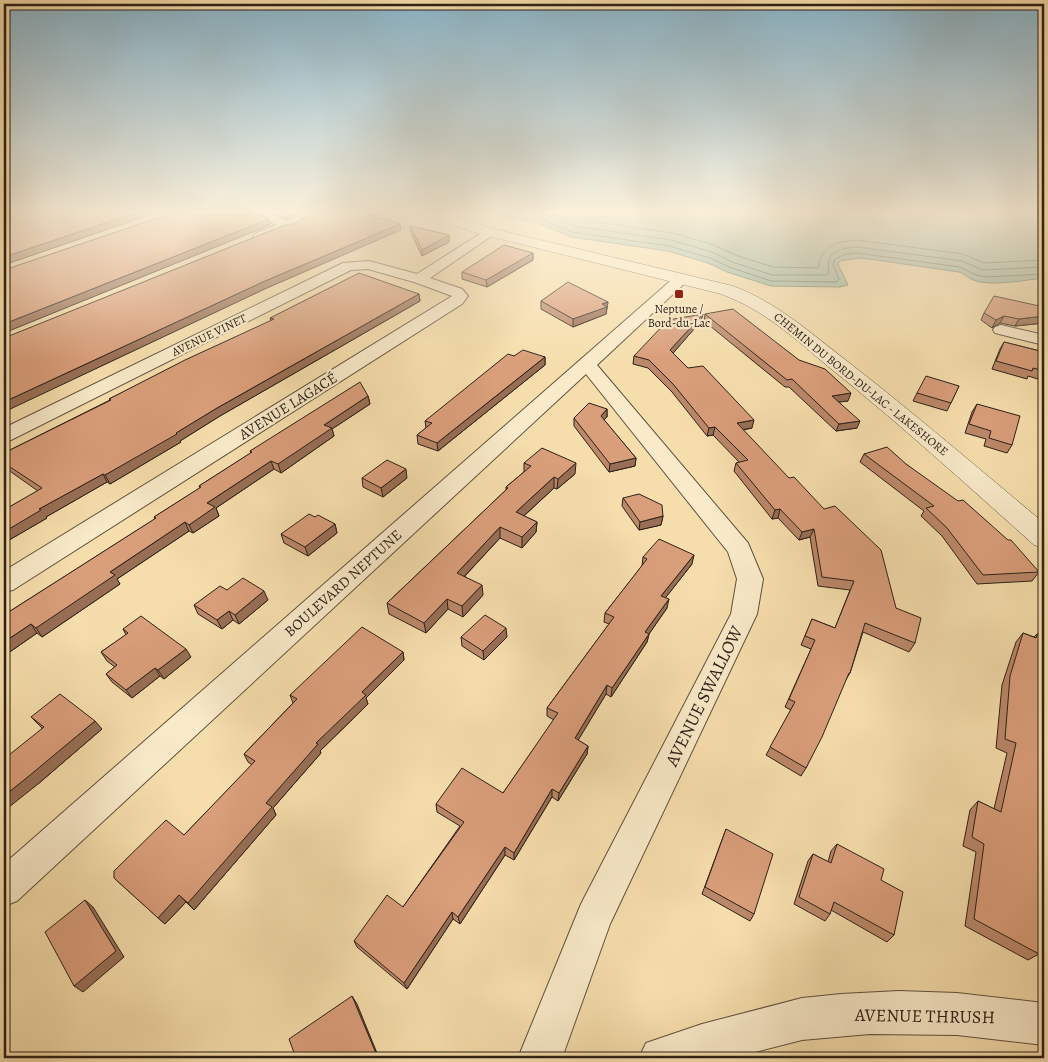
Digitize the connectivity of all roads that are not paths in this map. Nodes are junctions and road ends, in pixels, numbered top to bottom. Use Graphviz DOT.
graph roads {
  1 [pos="446,261"];
  2 [pos="606,261"];
  3 [pos="419,279"];
  4 [pos="682,279"];
  5 [pos="1001,330"];
  6 [pos="1044,340"];
  7 [pos="587,364"];
  8 [pos="4,436"];
  9 [pos="1044,538"];
  10 [pos="4,583"];
  11 [pos="4,888"];
  12 [pos="1044,1024"];
  13 [pos="540,1058"];
  14 [pos="662,1058"];
  1 -- 3 [label="street"];
  2 -- 4 [label="street, CHEMIN DU BORD-DU-LAC - LAKESHORE"];
  3 -- 8 [label="street, AVENUE VINET"];
  3 -- 10 [label="street, AVENUE LAGACÉ"];
  4 -- 7 [label="street, BOULEVARD NEPTUNE"];
  4 -- 9 [label="street, CHEMIN DU BORD-DU-LAC - LAKESHORE"];
  5 -- 6 [label="street"];
  7 -- 11 [label="street, BOULEVARD NEPTUNE"];
  7 -- 13 [label="street, AVENUE SWALLOW"];
  12 -- 14 [label="street, AVENUE THRUSH"];
}
